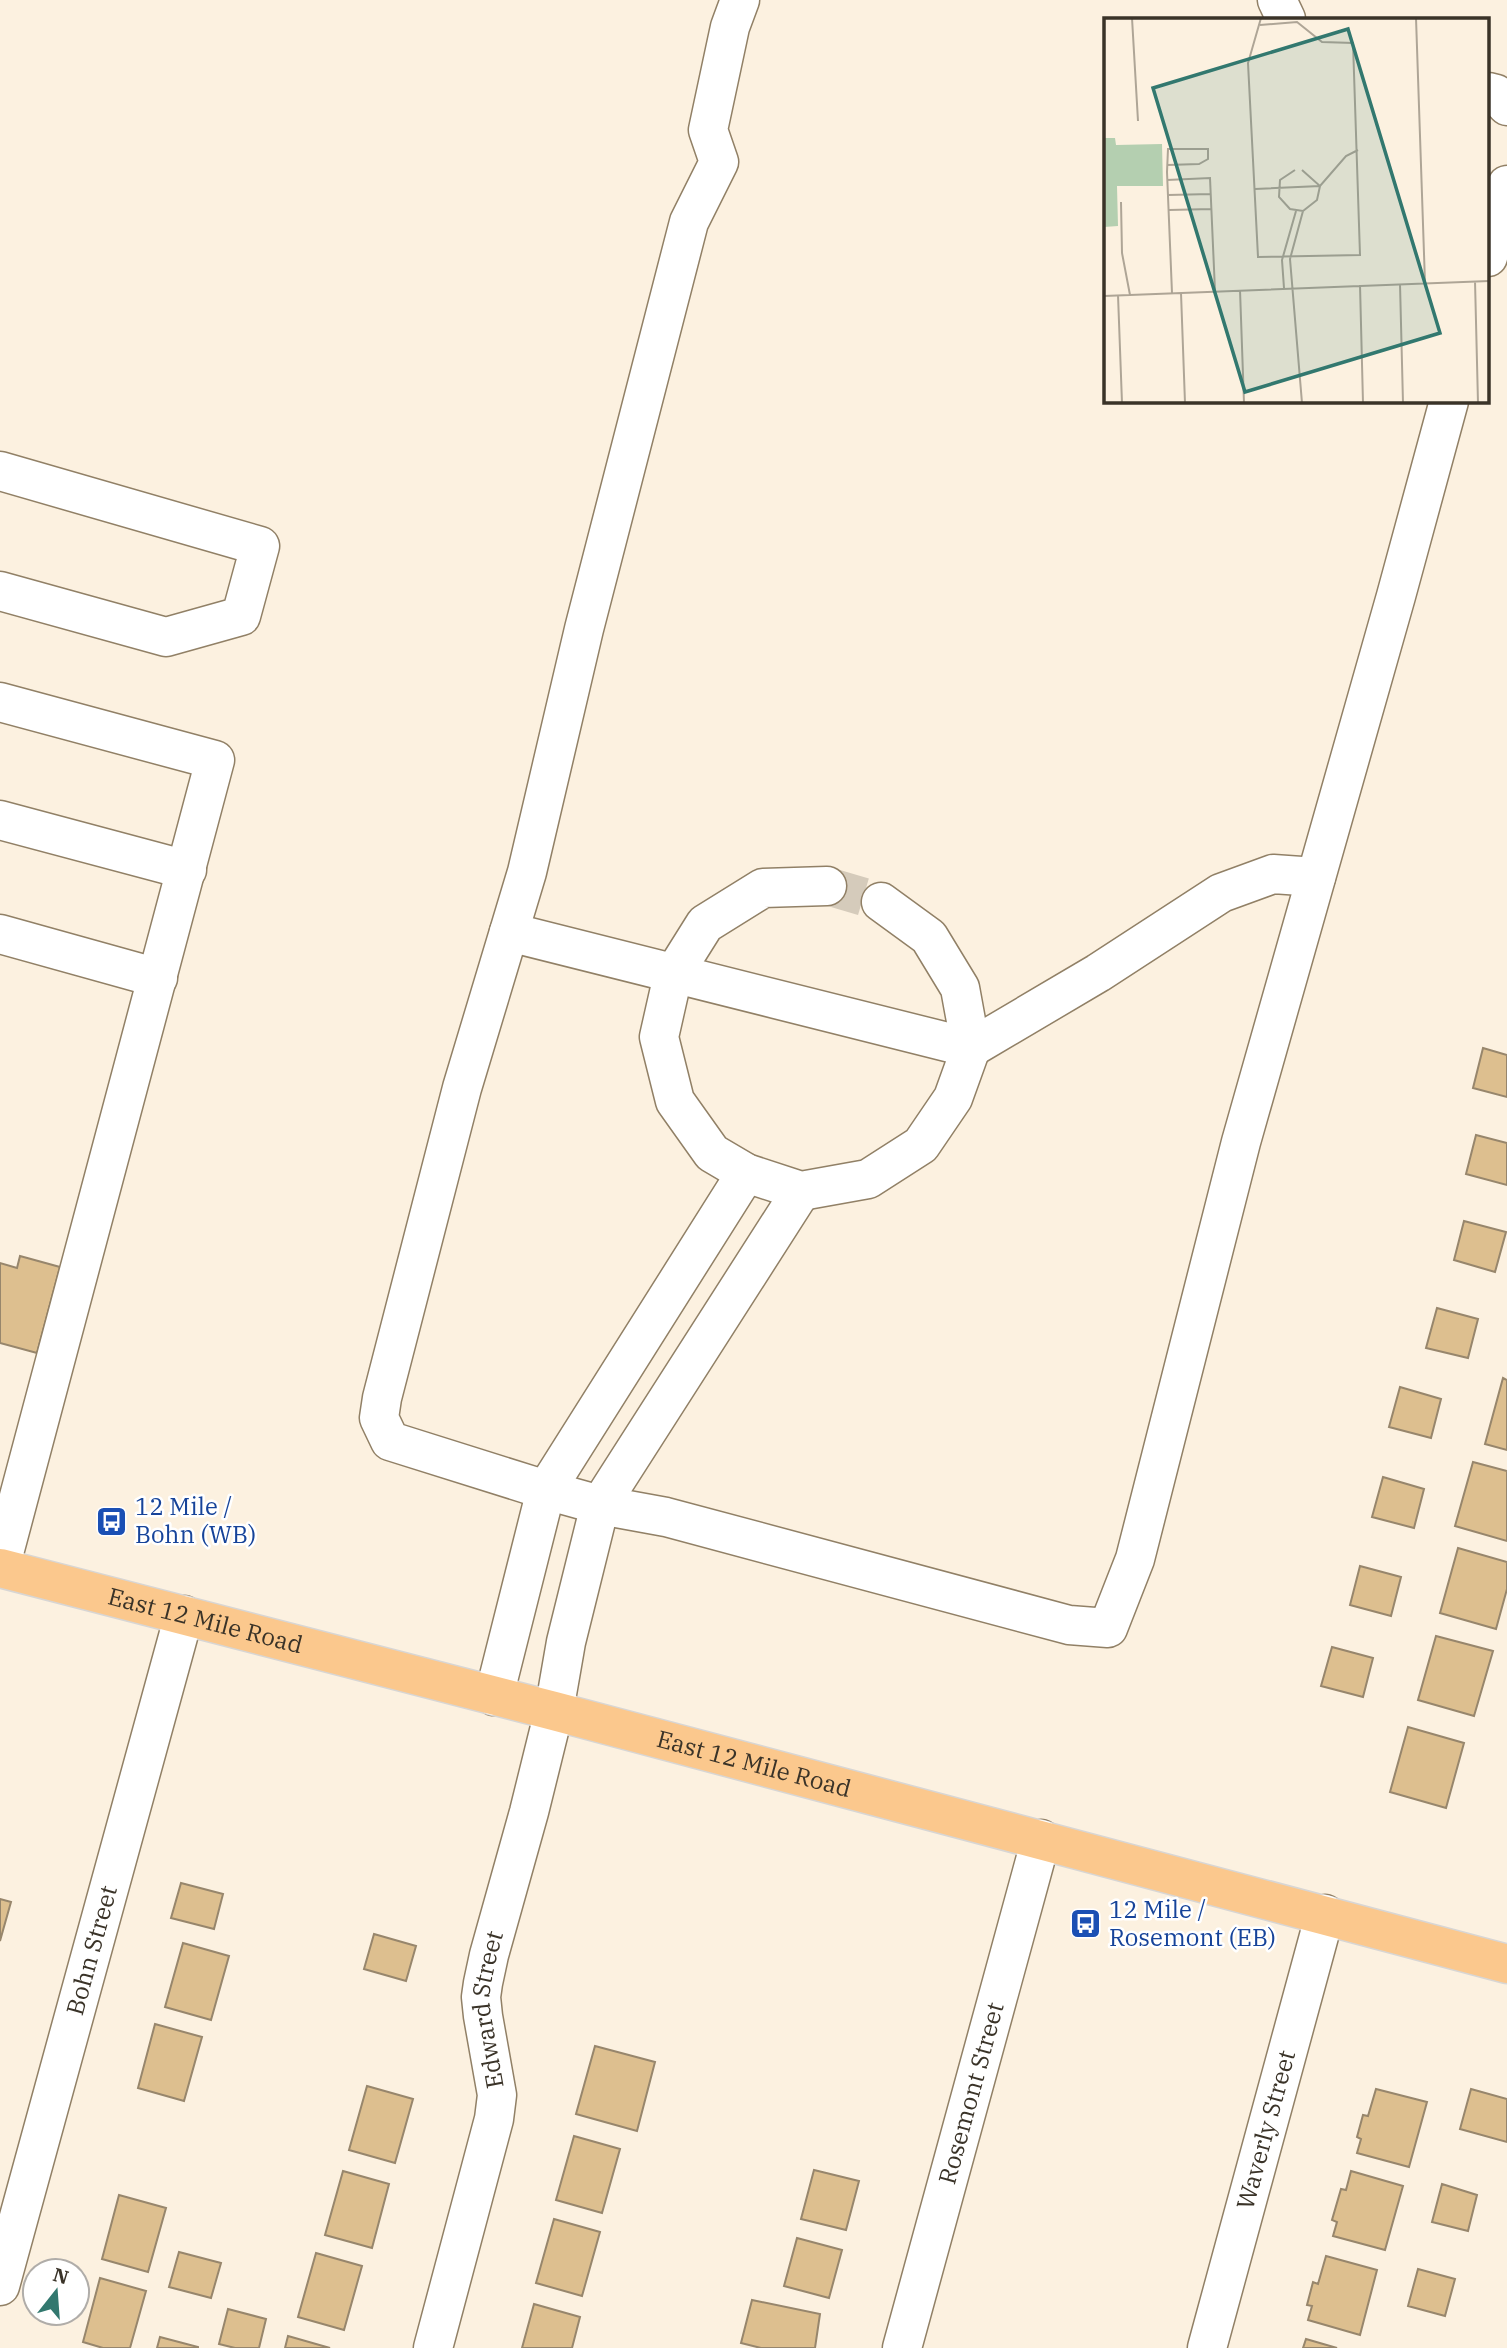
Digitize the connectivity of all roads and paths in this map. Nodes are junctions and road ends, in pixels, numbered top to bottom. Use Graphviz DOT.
graph roads {
  1 [pos="740,0"];
  2 [pos="1277,0"];
  3 [pos="1286,18"];
  4 [pos="1490,92"];
  5 [pos="1507,106"];
  6 [pos="1507,185"];
  7 [pos="1490,249"];
  8 [pos="1449,402"];
  9 [pos="0,471"];
  10 [pos="0,592"];
  11 [pos="0,702"];
  12 [pos="0,820"];
  13 [pos="187,870"];
  14 [pos="1316,877"];
  15 [pos="827,886"];
  16 [pos="881,902"];
  17 [pos="509,932"];
  18 [pos="0,934"];
  19 [pos="673,975"];
  20 [pos="158,978"];
  21 [pos="971,1048"];
  22 [pos="746,1174"];
  23 [pos="802,1191"];
  24 [pos="546,1490"];
  25 [pos="600,1505"];
  26 [pos="0,1568"];
  27 [pos="184,1615"];
  28 [pos="494,1696"];
  29 [pos="554,1711"];
  30 [pos="1041,1839"];
  31 [pos="1325,1914"];
  32 [pos="1506,1959"];
  33 [pos="0,2286"];
  34 [pos="433,2348"];
  35 [pos="902,2348"];
  36 [pos="1207,2348"];
  1 -- 17 [label="street"];
  2 -- 3 [label="street"];
  4 -- 5 [label="street"];
  6 -- 7 [label="street"];
  8 -- 14 [label="street"];
  9 -- 10 [label="street"];
  11 -- 13 [label="street"];
  12 -- 13 [label="street"];
  13 -- 20 [label="street"];
  14 -- 21 [label="street"];
  14 -- 25 [label="street"];
  15 -- 19 [label="street"];
  16 -- 21 [label="street"];
  17 -- 19 [label="street"];
  17 -- 24 [label="street"];
  18 -- 20 [label="street"];
  19 -- 21 [label="street"];
  19 -- 22 [label="street"];
  20 -- 26 [label="street"];
  21 -- 23 [label="street"];
  22 -- 23 [label="street"];
  22 -- 24 [label="street"];
  23 -- 25 [label="street, Edward Street"];
  24 -- 25 [label="street"];
  24 -- 28 [label="street"];
  25 -- 29 [label="street, Edward Street"];
  26 -- 27 [label="main road, East 12 Mile Road"];
  27 -- 28 [label="main road, East 12 Mile Road"];
  27 -- 33 [label="street, Bohn Street"];
  28 -- 29 [label="main road, East 12 Mile Road"];
  29 -- 30 [label="main road, East 12 Mile Road"];
  29 -- 34 [label="street, Edward Street"];
  30 -- 31 [label="main road, East 12 Mile Road"];
  30 -- 35 [label="street, Rosemont Street"];
  31 -- 32 [label="main road, East 12 Mile Road"];
  31 -- 36 [label="street, Waverly Street"];
}
